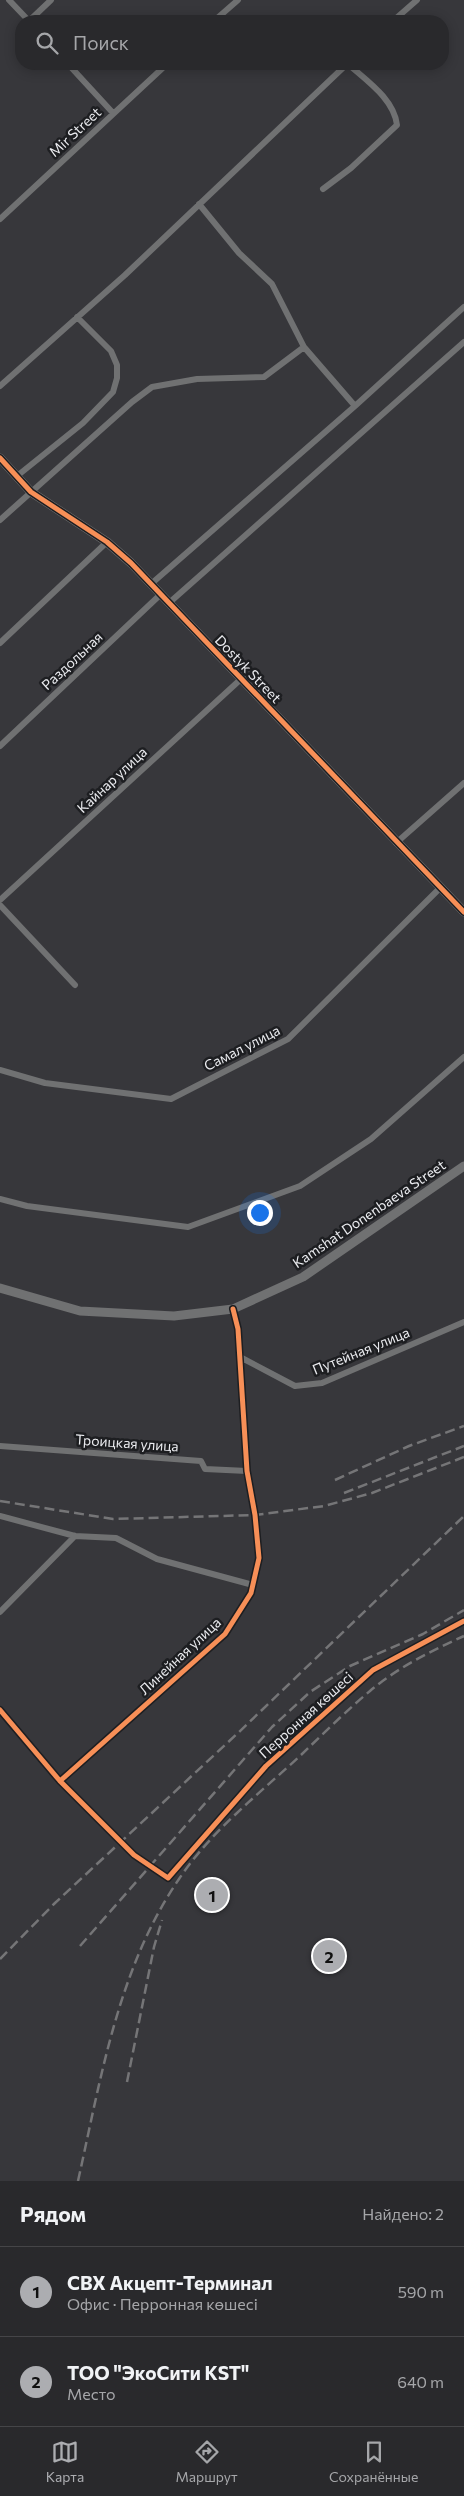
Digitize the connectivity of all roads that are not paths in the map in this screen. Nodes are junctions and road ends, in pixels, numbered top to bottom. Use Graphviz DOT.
graph roads {
  1 [pos="9,0"];
  2 [pos="51,0"];
  3 [pos="238,0"];
  4 [pos="416,0"];
  5 [pos="23,15"];
  6 [pos="35,15"];
  7 [pos="221,15"];
  8 [pos="400,15"];
  9 [pos="74,70"];
  10 [pos="160,70"];
  11 [pos="342,70"];
  12 [pos="355,70"];
  13 [pos="113,113"];
  14 [pos="323,189"];
  15 [pos="199,204"];
  16 [pos="1,214"];
  17 [pos="464,307"];
  18 [pos="78,317"];
  19 [pos="464,342"];
  20 [pos="304,347"];
  21 [pos="0,386"];
  22 [pos="355,406"];
  23 [pos="0,458"];
  24 [pos="17,476"];
  25 [pos="31,492"];
  26 [pos="0,520"];
  27 [pos="106,542"];
  28 [pos="151,584"];
  29 [pos="161,594"];
  30 [pos="169,603"];
  31 [pos="0,643"];
  32 [pos="241,679"];
  33 [pos="0,746"];
  34 [pos="464,783"];
  35 [pos="396,843"];
  36 [pos="440,888"];
  37 [pos="0,900"];
  38 [pos="0,905"];
  39 [pos="464,912"];
  40 [pos="75,985"];
  41 [pos="464,1056"];
  42 [pos="0,1070"];
  43 [pos="464,1166"];
  44 [pos="0,1199"];
  45 [pos="0,1288"];
  46 [pos="233,1308"];
  47 [pos="464,1322"];
  48 [pos="240,1357"];
  49 [pos="0,1446"];
  50 [pos="247,1471"];
  51 [pos="0,1516"];
  52 [pos="75,1536"];
  53 [pos="252,1585"];
  54 [pos="0,1612"];
  55 [pos="464,1621"];
  56 [pos="0,1710"];
  57 [pos="60,1781"];
  1 -- 5 [label="street"];
  2 -- 6 [label="street"];
  3 -- 7 [label="street"];
  4 -- 8 [label="street"];
  9 -- 13 [label="street"];
  10 -- 13 [label="street, Mir Street"];
  11 -- 15 [label="street"];
  12 -- 14 [label="street"];
  13 -- 16 [label="street, Mir Street"];
  15 -- 18 [label="street"];
  15 -- 20 [label="street"];
  17 -- 22 [label="street"];
  18 -- 21 [label="street"];
  18 -- 24 [label="street"];
  19 -- 30 [label="street"];
  20 -- 22 [label="street"];
  20 -- 25 [label="street"];
  22 -- 28 [label="street"];
  23 -- 24 [label="street, Dostyk Street"];
  24 -- 25 [label="street, Dostyk Street"];
  25 -- 26 [label="street"];
  25 -- 27 [label="street, Dostyk Street"];
  27 -- 28 [label="street, Dostyk Street"];
  27 -- 31 [label="street"];
  28 -- 29 [label="street, Dostyk Street"];
  29 -- 30 [label="street, Dostyk Street"];
  29 -- 33 [label="street, Раздольная"];
  30 -- 32 [label="street, Dostyk Street"];
  32 -- 35 [label="street, Dostyk Street"];
  32 -- 37 [label="street, Кайнар улица"];
  34 -- 35 [label="street"];
  35 -- 36 [label="street, Dostyk Street"];
  36 -- 39 [label="street, Dostyk Street"];
  36 -- 42 [label="street, Самал улица"];
  38 -- 40 [label="street"];
  41 -- 44 [label="street"];
  43 -- 46 [label="street, Kamshat Donenbaeva Street"];
  45 -- 46 [label="street, Kamshat Donenbaeva Street"];
  46 -- 48 [label="street, Линейная улица"];
  47 -- 48 [label="street, Путейная улица"];
  48 -- 50 [label="street, Линейная улица"];
  49 -- 50 [label="street, Троицкая улица"];
  50 -- 53 [label="street, Линейная улица"];
  51 -- 52 [label="street"];
  52 -- 53 [label="street"];
  52 -- 54 [label="street"];
  53 -- 57 [label="street, Линейная улица"];
  55 -- 57 [label="street, Перронная көшесі"];
  56 -- 57 [label="street"];
}
